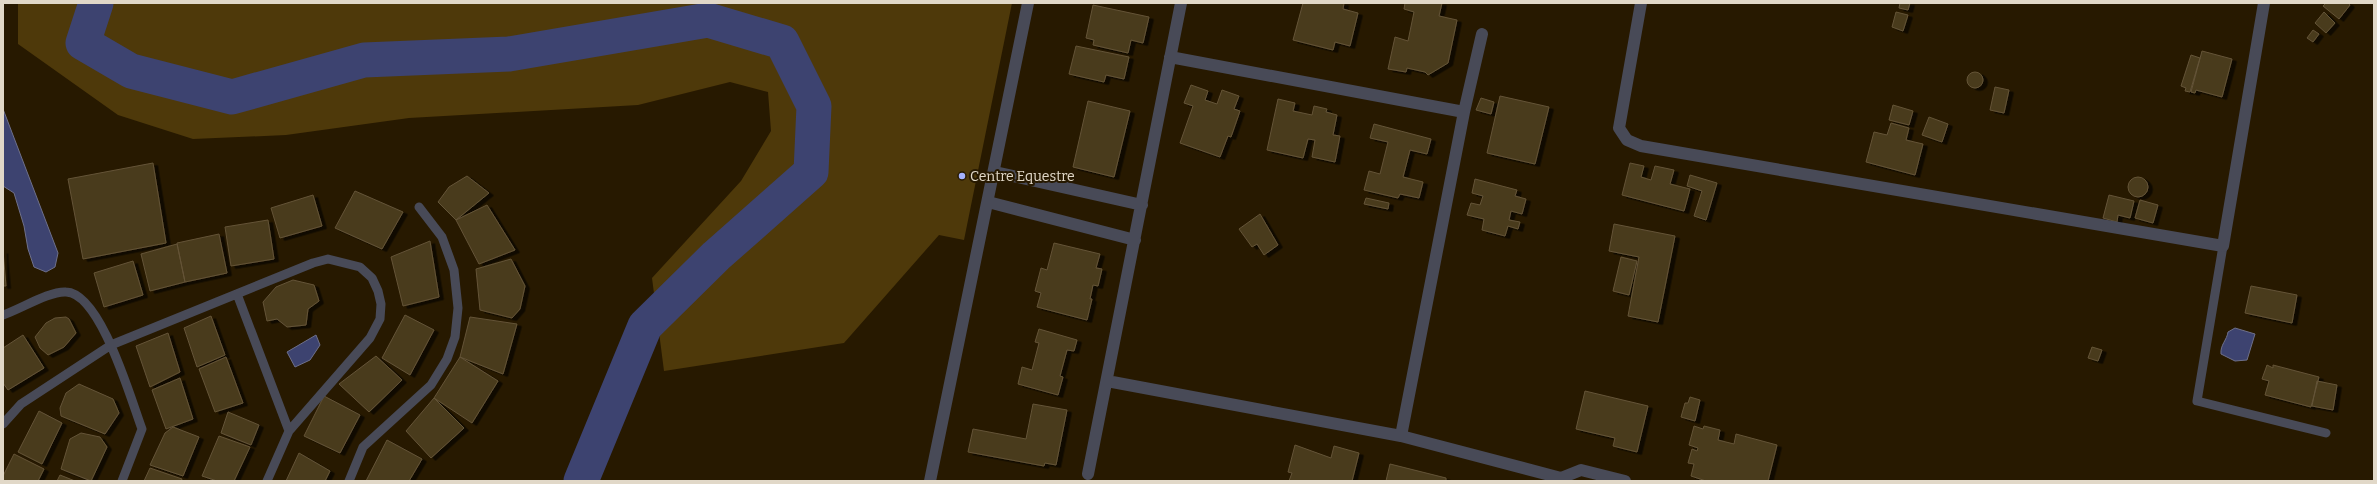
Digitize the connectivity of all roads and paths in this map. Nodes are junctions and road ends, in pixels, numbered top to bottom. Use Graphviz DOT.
graph roads {
  1 [pos="1028,3"];
  2 [pos="1181,3"];
  3 [pos="1641,3"];
  4 [pos="2264,3"];
  5 [pos="1482,34"];
  6 [pos="1170,57"];
  7 [pos="1464,112"];
  8 [pos="995,172"];
  9 [pos="988,202"];
  10 [pos="1142,205"];
  11 [pos="419,207"];
  12 [pos="1135,240"];
  13 [pos="2223,246"];
  14 [pos="237,294"];
  15 [pos="3,315"];
  16 [pos="111,345"];
  17 [pos="1107,381"];
  18 [pos="3,424"];
  19 [pos="289,431"];
  20 [pos="2326,433"];
  21 [pos="1401,436"];
  22 [pos="1088,474"];
  23 [pos="1562,480"];
  24 [pos="122,481"];
  25 [pos="268,481"];
  26 [pos="349,481"];
  27 [pos="930,481"];
  28 [pos="1625,481"];
  1 -- 8 [label="street"];
  2 -- 6 [label="street"];
  3 -- 13 [label="street"];
  4 -- 13 [label="street"];
  5 -- 7 [label="street"];
  6 -- 7 [label="street"];
  6 -- 10 [label="street"];
  7 -- 21 [label="street"];
  8 -- 9 [label="street"];
  8 -- 10 [label="street"];
  9 -- 12 [label="street"];
  9 -- 27 [label="street"];
  10 -- 12 [label="street"];
  11 -- 26 [label="lane"];
  12 -- 17 [label="street"];
  13 -- 20 [label="lane"];
  14 -- 16 [label="lane"];
  14 -- 19 [label="lane"];
  14 -- 19 [label="lane"];
  15 -- 16 [label="lane"];
  16 -- 18 [label="lane"];
  16 -- 24 [label="lane"];
  17 -- 21 [label="street"];
  17 -- 22 [label="street"];
  19 -- 25 [label="lane"];
  21 -- 23 [label="street"];
  23 -- 28 [label="street"];
}
